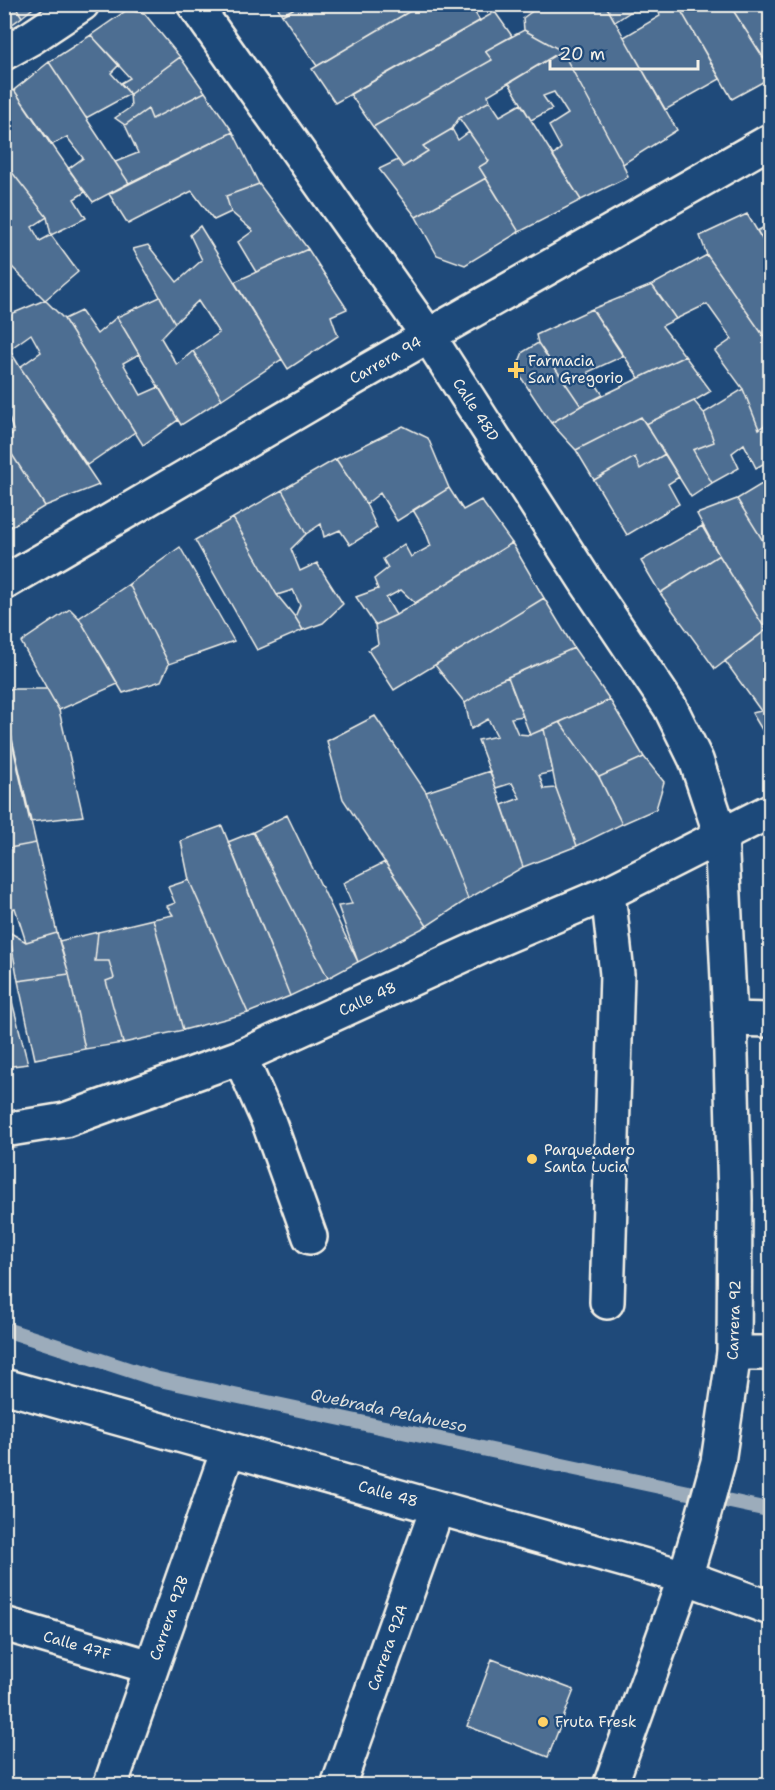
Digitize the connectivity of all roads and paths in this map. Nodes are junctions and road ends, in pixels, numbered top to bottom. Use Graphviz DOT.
graph roads {
  1 [pos="82,4"];
  2 [pos="194,4"];
  3 [pos="4,53"];
  4 [pos="771,141"];
  5 [pos="429,337"];
  6 [pos="4,583"];
  7 [pos="771,811"];
  8 [pos="721,835"];
  9 [pos="608,892"];
  10 [pos="730,1019"];
  11 [pos="771,1020"];
  12 [pos="240,1057"];
  13 [pos="4,1130"];
  14 [pos="310,1237"];
  15 [pos="607,1302"];
  16 [pos="734,1353"];
  17 [pos="771,1353"];
  18 [pos="4,1386"];
  19 [pos="228,1450"];
  20 [pos="437,1509"];
  21 [pos="685,1577"];
  22 [pos="771,1608"];
  23 [pos="4,1624"];
  24 [pos="151,1667"];
  25 [pos="110,1785"];
  26 [pos="338,1785"];
  27 [pos="610,1785"];
  1 -- 3 [label="street"];
  2 -- 5 [label="street, Calle 48D"];
  4 -- 5 [label="street, Carrera 94"];
  5 -- 6 [label="street, Carrera 94"];
  5 -- 8 [label="street, Calle 48D"];
  7 -- 8 [label="street, Calle 48"];
  8 -- 9 [label="street, Calle 48"];
  8 -- 10 [label="street, Carrera 92"];
  9 -- 12 [label="street, Calle 48"];
  9 -- 15 [label="street"];
  10 -- 11 [label="street"];
  10 -- 16 [label="street, Carrera 92"];
  12 -- 13 [label="street, Calle 48"];
  12 -- 14 [label="street"];
  16 -- 17 [label="street"];
  16 -- 21 [label="street, Carrera 92"];
  18 -- 19 [label="street, Calle 48"];
  19 -- 20 [label="street, Calle 48"];
  19 -- 24 [label="street, Carrera 92B"];
  20 -- 21 [label="street, Calle 48"];
  20 -- 26 [label="street, Carrera 92A"];
  21 -- 22 [label="street, Calle 48"];
  21 -- 27 [label="street, Carrera 92"];
  23 -- 24 [label="street, Calle 47F"];
  24 -- 25 [label="street, Carrera 92B"];
}
